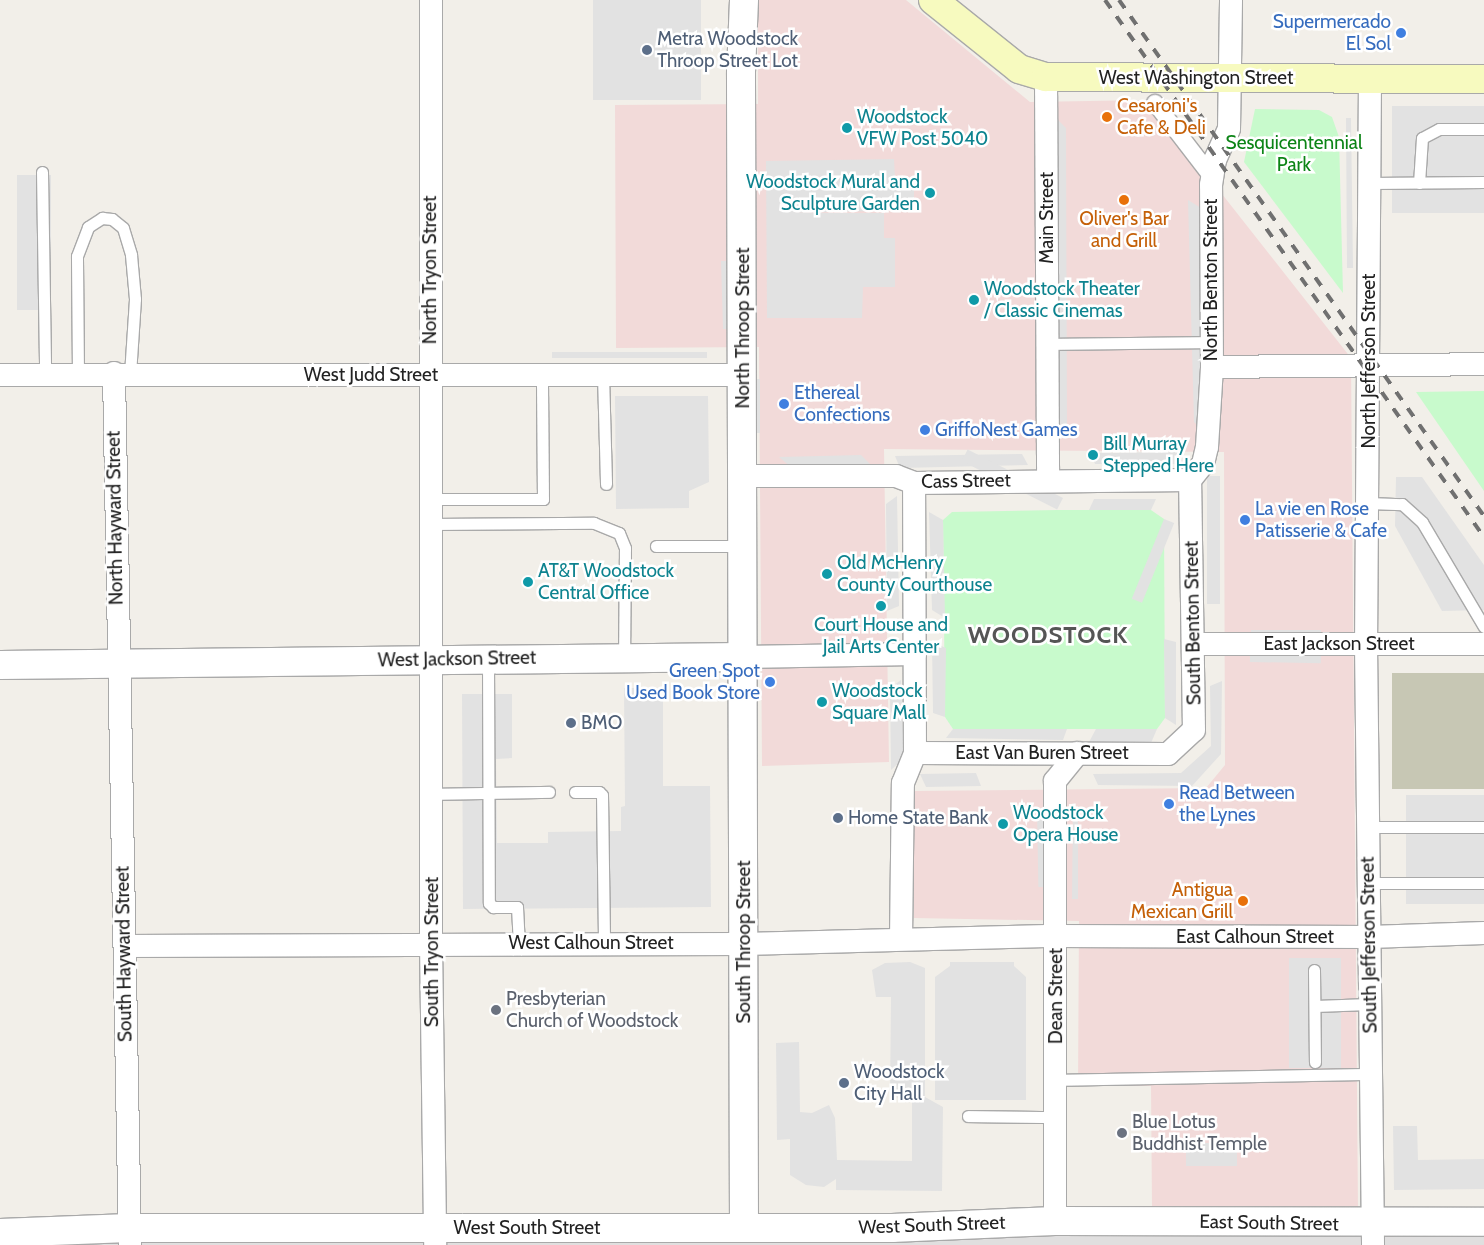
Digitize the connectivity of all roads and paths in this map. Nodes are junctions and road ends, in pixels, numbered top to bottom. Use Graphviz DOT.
graph roads {
  1 [pos="431,0"];
  2 [pos="744,0"];
  3 [pos="933,0"];
  4 [pos="1232,0"];
  5 [pos="1046,77"];
  6 [pos="1231,78"];
  7 [pos="1370,78"];
  8 [pos="1484,79"];
  9 [pos="1154,103"];
  10 [pos="1484,129"];
  11 [pos="42,172"];
  12 [pos="1212,177"];
  13 [pos="1484,182"];
  14 [pos="1370,183"];
  15 [pos="1419,183"];
  16 [pos="1212,342"];
  17 [pos="1047,344"];
  18 [pos="1484,364"];
  19 [pos="1370,366"];
  20 [pos="1212,367"];
  21 [pos="122,373"];
  22 [pos="45,374"];
  23 [pos="78,374"];
  24 [pos="0,375"];
  25 [pos="542,375"];
  26 [pos="603,375"];
  27 [pos="743,375"];
  28 [pos="430,376"];
  29 [pos="742,476"];
  30 [pos="1048,480"];
  31 [pos="1190,480"];
  32 [pos="914,483"];
  33 [pos="606,484"];
  34 [pos="431,499"];
  35 [pos="1368,504"];
  36 [pos="432,524"];
  37 [pos="656,546"];
  38 [pos="743,546"];
  39 [pos="1484,628"];
  40 [pos="1194,644"];
  41 [pos="1366,644"];
  42 [pos="1484,644"];
  43 [pos="915,654"];
  44 [pos="743,657"];
  45 [pos="488,658"];
  46 [pos="624,658"];
  47 [pos="432,659"];
  48 [pos="117,663"];
  49 [pos="0,665"];
  50 [pos="916,753"];
  51 [pos="1078,753"];
  52 [pos="1026,754"];
  53 [pos="1168,754"];
  54 [pos="1055,781"];
  55 [pos="549,792"];
  56 [pos="575,792"];
  57 [pos="432,794"];
  58 [pos="488,794"];
  59 [pos="1367,827"];
  60 [pos="1484,827"];
  61 [pos="1368,883"];
  62 [pos="1484,883"];
  63 [pos="1484,933"];
  64 [pos="1056,936"];
  65 [pos="1370,937"];
  66 [pos="901,939"];
  67 [pos="431,943"];
  68 [pos="519,943"];
  69 [pos="604,943"];
  70 [pos="744,944"];
  71 [pos="125,946"];
  72 [pos="1314,970"];
  73 [pos="1369,1004"];
  74 [pos="1315,1006"];
  75 [pos="1315,1062"];
  76 [pos="1370,1074"];
  77 [pos="1056,1080"];
  78 [pos="968,1116"];
  79 [pos="1055,1117"];
  80 [pos="1484,1222"];
  81 [pos="744,1228"];
  82 [pos="0,1233"];
  83 [pos="1050,1233"];
  84 [pos="1373,1234"];
  85 [pos="129,1236"];
  86 [pos="435,1237"];
  1 -- 28 [label="street, North Tryon Street"];
  2 -- 27 [label="street, North Throop Street"];
  3 -- 5 [label="main road, West Washington Street"];
  4 -- 6 [label="street, North Benton Street"];
  5 -- 6 [label="main road, West Washington Street"];
  5 -- 17 [label="street, Main Street"];
  6 -- 7 [label="main road, West Washington Street"];
  6 -- 12 [label="street, North Benton Street"];
  7 -- 8 [label="main road, West Washington Street"];
  7 -- 14 [label="street, North Jefferson Street"];
  9 -- 12 [label="street"];
  10 -- 15 [label="lane"];
  11 -- 22 [label="lane"];
  12 -- 16 [label="street, North Benton Street"];
  13 -- 15 [label="lane"];
  14 -- 15 [label="lane"];
  14 -- 19 [label="street, North Jefferson Street"];
  16 -- 17 [label="lane"];
  16 -- 20 [label="street, North Benton Street"];
  17 -- 30 [label="street, Main Street"];
  18 -- 19 [label="street"];
  19 -- 20 [label="street"];
  19 -- 35 [label="street, North Jefferson Street"];
  20 -- 31 [label="street, North Benton Street"];
  21 -- 23 [label="street, West Judd Street"];
  21 -- 23 [label="lane"];
  21 -- 28 [label="street, West Judd Street"];
  21 -- 48 [label="street, North Hayward Street"];
  22 -- 23 [label="street, West Judd Street"];
  22 -- 24 [label="street, West Judd Street"];
  25 -- 26 [label="street, West Judd Street"];
  25 -- 28 [label="street, West Judd Street"];
  25 -- 34 [label="lane"];
  26 -- 27 [label="street, West Judd Street"];
  26 -- 33 [label="lane"];
  27 -- 29 [label="street, North Throop Street"];
  28 -- 34 [label="street, North Tryon Street"];
  29 -- 32 [label="street, Cass Street"];
  29 -- 38 [label="street, North Throop Street"];
  30 -- 31 [label="street, Cass Street"];
  30 -- 32 [label="street, Cass Street"];
  31 -- 40 [label="street, South Benton Street"];
  32 -- 43 [label="street"];
  34 -- 36 [label="street, North Tryon Street"];
  35 -- 39 [label="lane"];
  35 -- 41 [label="street, North Jefferson Street"];
  36 -- 46 [label="lane"];
  36 -- 47 [label="street, North Tryon Street"];
  37 -- 38 [label="lane"];
  38 -- 44 [label="street, North Throop Street"];
  40 -- 41 [label="street, East Jackson Street"];
  40 -- 53 [label="street, South Benton Street"];
  41 -- 42 [label="street, East Jackson Street"];
  41 -- 59 [label="street, South Jefferson Street"];
  43 -- 44 [label="street, West Jackson Street"];
  43 -- 50 [label="street"];
  44 -- 46 [label="street, West Jackson Street"];
  44 -- 70 [label="street, South Throop Street"];
  45 -- 46 [label="street, West Jackson Street"];
  45 -- 47 [label="street, West Jackson Street"];
  45 -- 58 [label="lane"];
  47 -- 48 [label="street, West Jackson Street"];
  47 -- 57 [label="street, South Tryon Street"];
  48 -- 49 [label="street, West Jackson Street"];
  48 -- 71 [label="street, South Hayward Street"];
  50 -- 52 [label="street, East Van Buren Street"];
  50 -- 66 [label="street"];
  51 -- 52 [label="street, East Van Buren Street"];
  51 -- 53 [label="street, East Van Buren Street"];
  51 -- 54 [label="street"];
  52 -- 54 [label="street"];
  54 -- 64 [label="street, Dean Street"];
  55 -- 58 [label="lane"];
  56 -- 69 [label="lane"];
  57 -- 58 [label="lane"];
  57 -- 67 [label="street, South Tryon Street"];
  58 -- 68 [label="lane"];
  59 -- 60 [label="lane"];
  59 -- 61 [label="street, South Jefferson Street"];
  61 -- 62 [label="lane"];
  61 -- 65 [label="street, South Jefferson Street"];
  63 -- 65 [label="street, East Calhoun Street"];
  64 -- 65 [label="street, East Calhoun Street"];
  64 -- 66 [label="street, West Calhoun Street"];
  64 -- 77 [label="street, Dean Street"];
  65 -- 73 [label="street, South Jefferson Street"];
  66 -- 70 [label="street, West Calhoun Street"];
  67 -- 68 [label="street, West Calhoun Street"];
  67 -- 71 [label="street, West Calhoun Street"];
  67 -- 86 [label="street, South Tryon Street"];
  68 -- 69 [label="street, West Calhoun Street"];
  69 -- 70 [label="street, West Calhoun Street"];
  70 -- 81 [label="street, South Throop Street"];
  71 -- 85 [label="street, South Hayward Street"];
  72 -- 74 [label="lane"];
  73 -- 74 [label="lane"];
  73 -- 76 [label="street, South Jefferson Street"];
  74 -- 75 [label="lane"];
  76 -- 77 [label="lane"];
  76 -- 84 [label="street, South Jefferson Street"];
  77 -- 79 [label="street, Dean Street"];
  78 -- 79 [label="lane"];
  79 -- 83 [label="street, Dean Street"];
  80 -- 84 [label="street, East South Street"];
  81 -- 83 [label="street, West South Street"];
  81 -- 86 [label="street, West South Street"];
  82 -- 85 [label="street, West South Street"];
  83 -- 84 [label="street, East South Street"];
  85 -- 86 [label="street, West South Street"];
}
